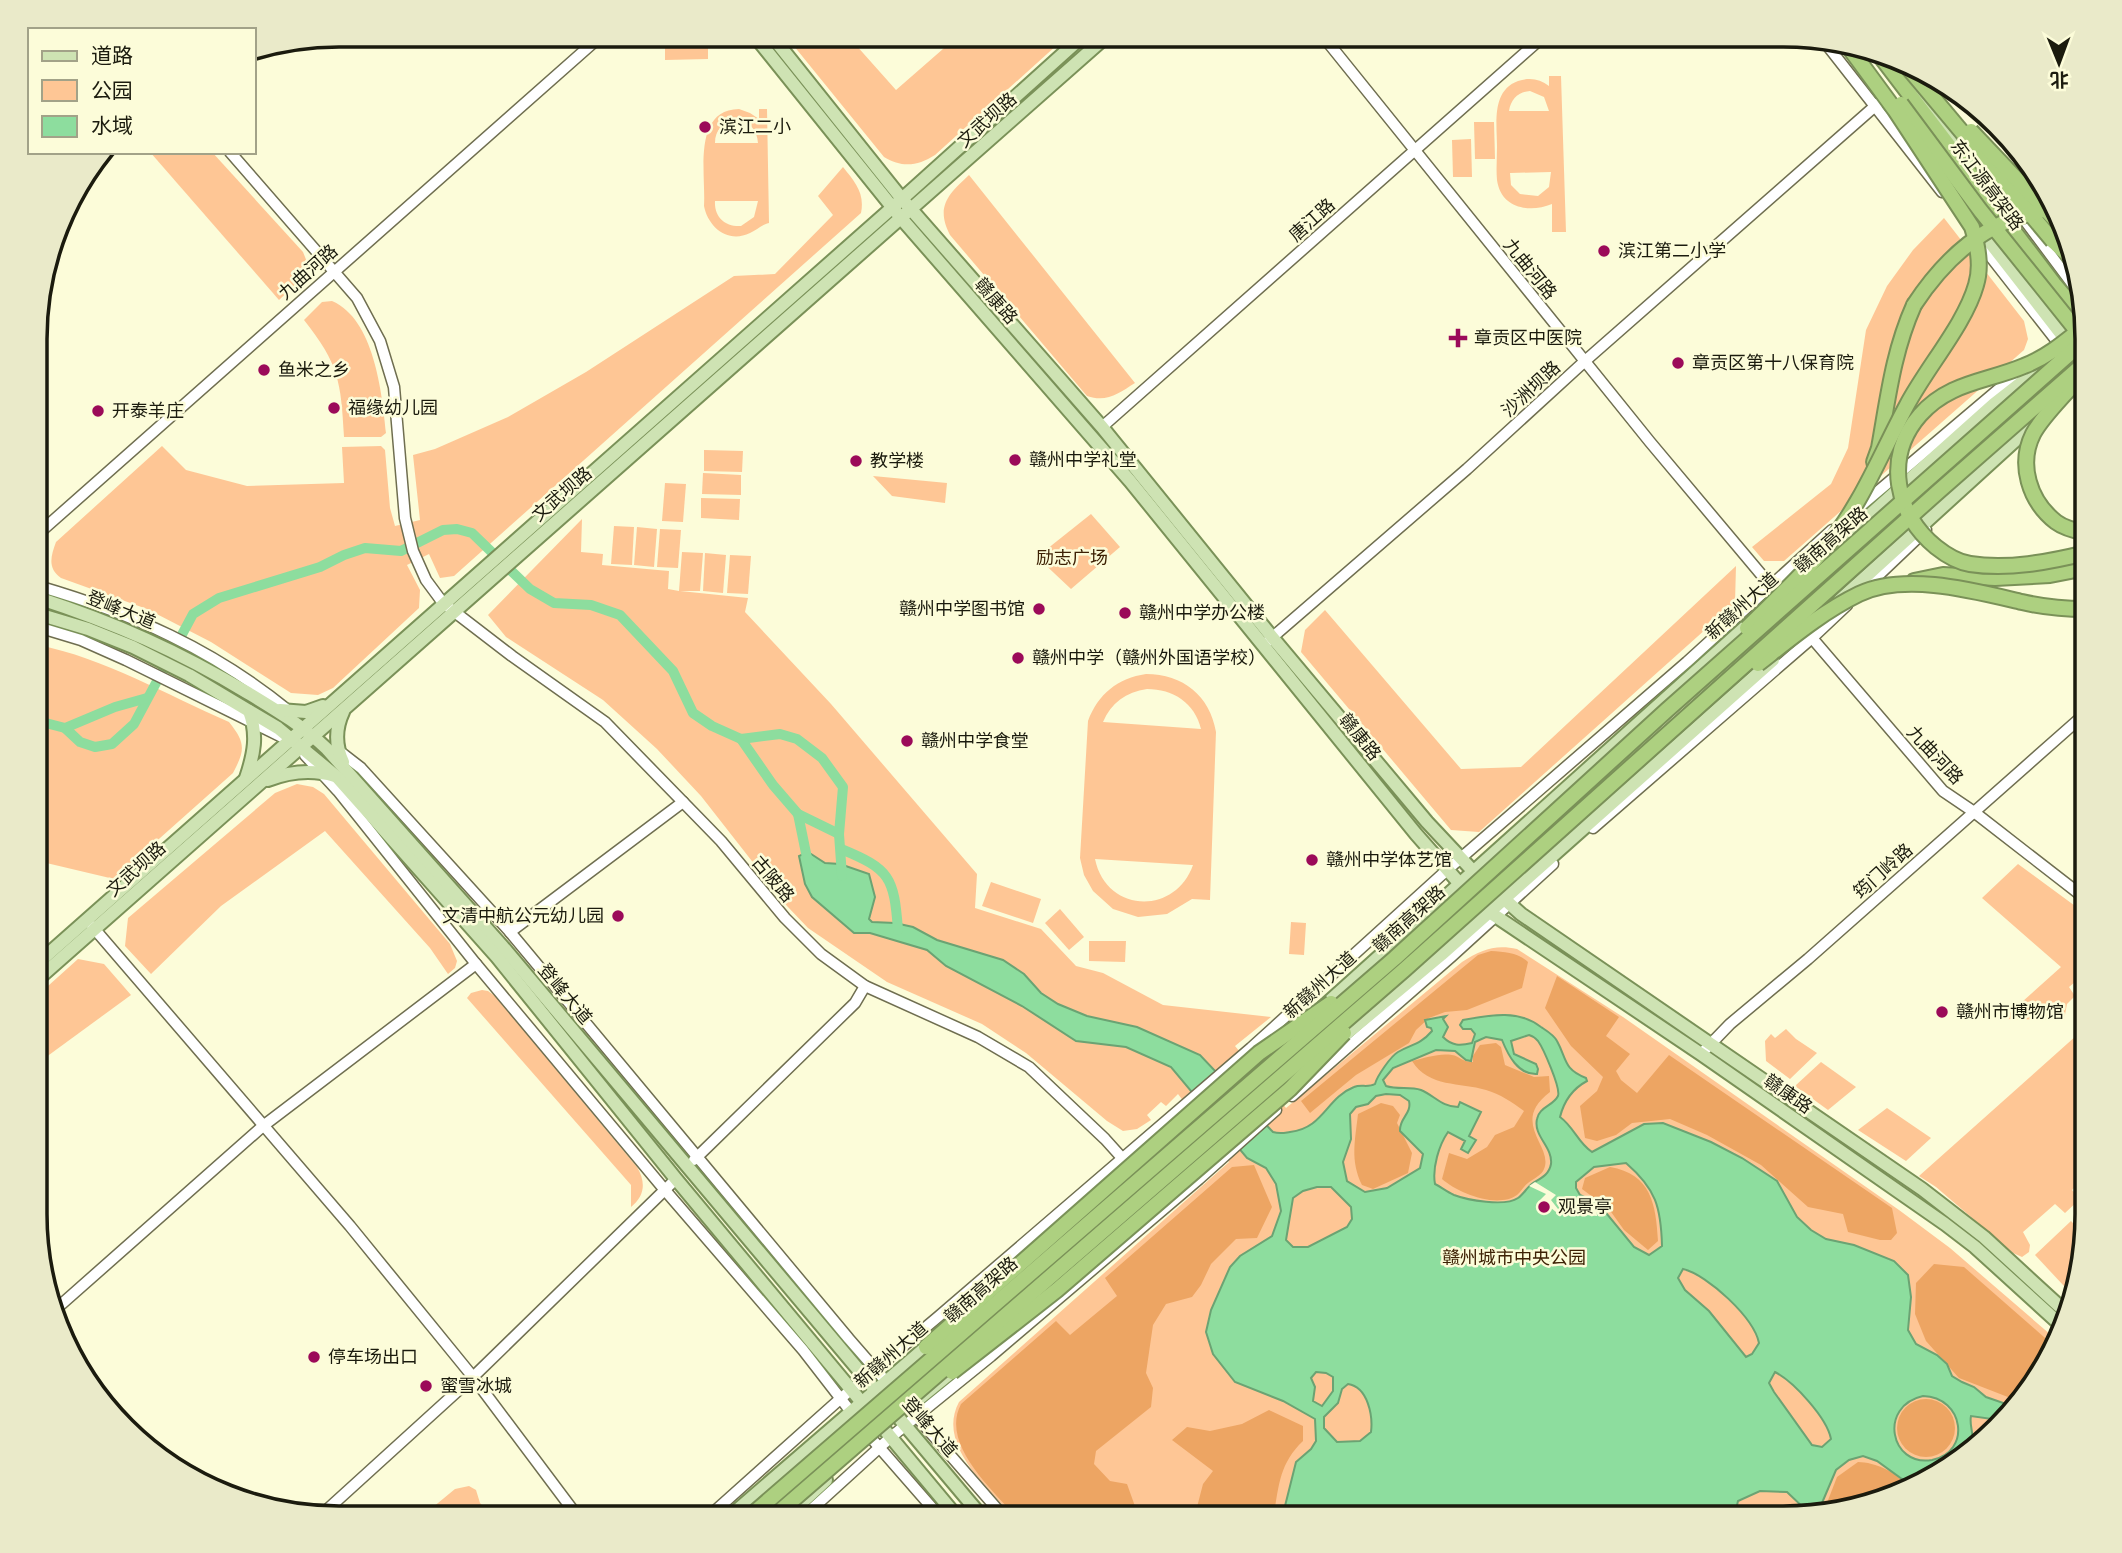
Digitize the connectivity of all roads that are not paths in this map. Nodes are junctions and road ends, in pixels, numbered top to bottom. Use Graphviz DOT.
graph roads {
  1 [pos="588,47"];
  2 [pos="764,47"];
  3 [pos="780,47"];
  4 [pos="1071,47"];
  5 [pos="1094,47"];
  6 [pos="1332,47"];
  7 [pos="1532,47"];
  8 [pos="1834,52"];
  9 [pos="1848,55"];
  10 [pos="1856,56"];
  11 [pos="1869,60"];
  12 [pos="1889,67"];
  13 [pos="1918,80"];
  14 [pos="1919,81"];
  15 [pos="1920,81"];
  16 [pos="1924,84"];
  17 [pos="1879,103"];
  18 [pos="1414,151"];
  19 [pos="232,154"];
  20 [pos="2044,207"];
  21 [pos="902,209"];
  22 [pos="2046,211"];
  23 [pos="2060,248"];
  24 [pos="334,270"];
  25 [pos="2068,279"];
  26 [pos="2071,296"];
  27 [pos="2073,307"];
  28 [pos="2074,326"];
  29 [pos="2075,333"];
  30 [pos="2075,338"];
  31 [pos="2063,346"];
  32 [pos="2075,350"];
  33 [pos="2075,355"];
  34 [pos="1585,361"];
  35 [pos="2075,362"];
  36 [pos="2075,374"];
  37 [pos="2075,386"];
  38 [pos="2075,387"];
  39 [pos="2075,388"];
  40 [pos="1102,428"];
  41 [pos="1867,481"];
  42 [pos="47,526"];
  43 [pos="2075,529"];
  44 [pos="2075,556"];
  45 [pos="2075,570"];
  46 [pos="1898,583"];
  47 [pos="1770,585"];
  48 [pos="47,589"];
  49 [pos="47,601"];
  50 [pos="443,603"];
  51 [pos="2075,609"];
  52 [pos="453,613"];
  53 [pos="47,617"];
  54 [pos="47,630"];
  55 [pos="1812,638"];
  56 [pos="1267,641"];
  57 [pos="201,657"];
  58 [pos="330,703"];
  59 [pos="267,704"];
  60 [pos="349,704"];
  61 [pos="1667,710"];
  62 [pos="249,711"];
  63 [pos="289,712"];
  64 [pos="1681,722"];
  65 [pos="2075,723"];
  66 [pos="253,724"];
  67 [pos="310,730"];
  68 [pos="296,743"];
  69 [pos="338,751"];
  70 [pos="318,772"];
  71 [pos="343,774"];
  72 [pos="252,781"];
  73 [pos="682,802"];
  74 [pos="1974,812"];
  75 [pos="1462,859"];
  76 [pos="1447,870"];
  77 [pos="1473,871"];
  78 [pos="1460,884"];
  79 [pos="2075,890"];
  80 [pos="1506,901"];
  81 [pos="1492,913"];
  82 [pos="90,925"];
  83 [pos="510,932"];
  84 [pos="47,956"];
  85 [pos="1395,958"];
  86 [pos="476,964"];
  87 [pos="47,970"];
  88 [pos="1404,970"];
  89 [pos="865,986"];
  90 [pos="1710,1043"];
  91 [pos="1702,1054"];
  92 [pos="1291,1089"];
  93 [pos="263,1126"];
  94 [pos="696,1157"];
  95 [pos="1124,1159"];
  96 [pos="686,1168"];
  97 [pos="676,1179"];
  98 [pos="664,1189"];
  99 [pos="62,1304"];
  100 [pos="2060,1306"];
  101 [pos="2055,1320"];
  102 [pos="926,1347"];
  103 [pos="876,1369"];
  104 [pos="948,1376"];
  105 [pos="473,1377"];
  106 [pos="864,1379"];
  107 [pos="886,1382"];
  108 [pos="852,1389"];
  109 [pos="876,1392"];
  110 [pos="840,1399"];
  111 [pos="864,1402"];
  112 [pos="912,1412"];
  113 [pos="851,1413"];
  114 [pos="901,1421"];
  115 [pos="887,1433"];
  116 [pos="876,1443"];
  117 [pos="331,1506"];
  118 [pos="570,1506"];
  119 [pos="720,1506"];
  120 [pos="741,1506"];
  121 [pos="762,1506"];
  122 [pos="786,1506"];
  123 [pos="800,1506"];
  124 [pos="814,1506"];
  125 [pos="931,1506"];
  126 [pos="948,1506"];
  127 [pos="973,1506"];
  128 [pos="994,1506"];
  1 -- 24 [label="street, 九曲河路"];
  2 -- 21 [label="main road, 赣康路"];
  3 -- 21 [label="main road, 赣康路"];
  4 -- 21 [label="main road, 文武坝路"];
  5 -- 21 [label="main road, 文武坝路"];
  6 -- 18 [label="street, 九曲河路"];
  7 -- 18 [label="street, 唐江路"];
  8 -- 17 [label="street"];
  9 -- 17 [label="main road"];
  10 -- 41 [label="highway, bridge"];
  11 -- 28 [label="highway, 东江源高架路, bridge"];
  12 -- 27 [label="highway, 东江源高架路"];
  13 -- 26 [label="main road"];
  14 -- 25 [label="street"];
  15 -- 23 [label="highway, bridge"];
  16 -- 20 [label="highway, bridge"];
  17 -- 31 [label="main road"];
  17 -- 34 [label="street, 沙洲坝路"];
  18 -- 34 [label="street, 九曲河路"];
  18 -- 40 [label="street, 唐江路"];
  19 -- 24 [label="street, 古陂路"];
  21 -- 40 [label="main road, 赣康路"];
  21 -- 50 [label="main road, 文武坝路"];
  21 -- 52 [label="main road, 文武坝路"];
  21 -- 56 [label="main road, 赣康路"];
  22 -- 41 [label="highway, bridge"];
  24 -- 42 [label="street, 九曲河路"];
  24 -- 50 [label="street, 古陂路"];
  29 -- 44 [label="highway, bridge"];
  30 -- 31 [label="main road, 新赣州大道"];
  31 -- 33 [label="main road"];
  31 -- 35 [label="street"];
  31 -- 47 [label="street"];
  31 -- 77 [label="main road, 新赣州大道"];
  32 -- 61 [label="highway, 赣南高架路, bridge"];
  34 -- 47 [label="street, 九曲河路"];
  34 -- 56 [label="street, 沙洲坝路"];
  36 -- 64 [label="highway, 赣南高架路, bridge"];
  37 -- 80 [label="main road"];
  38 -- 55 [label="street"];
  39 -- 43 [label="highway, bridge"];
  40 -- 56 [label="main road, 赣康路"];
  41 -- 61 [label="highway, bridge"];
  45 -- 46 [label="highway, bridge"];
  46 -- 51 [label="highway, bridge"];
  46 -- 64 [label="highway, bridge"];
  47 -- 75 [label="street"];
  48 -- 57 [label="street"];
  49 -- 57 [label="main road, 登峰大道"];
  50 -- 52 [label="street, 古陂路"];
  50 -- 58 [label="main road, 文武坝路"];
  52 -- 60 [label="main road, 文武坝路"];
  52 -- 73 [label="street, 古陂路"];
  53 -- 62 [label="main road, 登峰大道"];
  54 -- 66 [label="street"];
  55 -- 74 [label="street, 九曲河路"];
  55 -- 80 [label="street"];
  56 -- 75 [label="main road, 赣康路"];
  56 -- 76 [label="main road, 赣康路"];
  57 -- 59 [label="main road, 登峰大道"];
  57 -- 63 [label="street"];
  58 -- 63 [label="main road"];
  58 -- 67 [label="main road, 文武坝路"];
  59 -- 63 [label="main road"];
  59 -- 67 [label="main road, 登峰大道"];
  60 -- 67 [label="main road, 文武坝路"];
  60 -- 69 [label="main road"];
  61 -- 85 [label="highway, 赣南高架路, bridge"];
  62 -- 66 [label="main road"];
  62 -- 68 [label="main road, 登峰大道"];
  63 -- 67 [label="street"];
  64 -- 88 [label="highway, 赣南高架路, bridge"];
  65 -- 74 [label="street, 筠门岭路"];
  66 -- 68 [label="street"];
  66 -- 72 [label="main road"];
  67 -- 68 [label="main road, 文武坝路"];
  67 -- 69 [label="street"];
  67 -- 71 [label="main road, 登峰大道"];
  68 -- 70 [label="street"];
  68 -- 71 [label="main road, 登峰大道"];
  68 -- 72 [label="main road, 文武坝路"];
  69 -- 71 [label="main road"];
  69 -- 83 [label="street"];
  70 -- 71 [label="main road"];
  70 -- 72 [label="main road"];
  70 -- 86 [label="street"];
  71 -- 96 [label="main road, 登峰大道"];
  71 -- 97 [label="main road, 登峰大道"];
  72 -- 82 [label="main road, 文武坝路"];
  73 -- 83 [label="street"];
  73 -- 89 [label="street, 古陂路"];
  74 -- 79 [label="street, 九曲河路"];
  74 -- 90 [label="street, 筠门岭路"];
  75 -- 76 [label="street"];
  75 -- 77 [label="main road, 赣康路"];
  76 -- 78 [label="main road, 赣康路"];
  76 -- 95 [label="street"];
  77 -- 78 [label="main road, 新赣州大道"];
  77 -- 80 [label="main road, 赣康路"];
  78 -- 81 [label="main road, 赣康路"];
  78 -- 102 [label="main road, 新赣州大道"];
  80 -- 81 [label="main road"];
  80 -- 90 [label="main road, 赣康路"];
  81 -- 91 [label="main road, 赣康路"];
  81 -- 92 [label="main road"];
  82 -- 84 [label="main road, 文武坝路"];
  82 -- 87 [label="main road, 文武坝路"];
  82 -- 93 [label="street"];
  83 -- 94 [label="street"];
  85 -- 102 [label="highway, bridge"];
  85 -- 121 [label="highway, 赣南高架路, bridge"];
  86 -- 93 [label="street"];
  86 -- 98 [label="street"];
  88 -- 104 [label="highway, bridge"];
  88 -- 122 [label="highway, 赣南高架路, bridge"];
  89 -- 94 [label="street"];
  89 -- 95 [label="street, 古陂路"];
  90 -- 91 [label="street, 筠门岭路"];
  90 -- 100 [label="main road, 赣康路"];
  91 -- 101 [label="main road, 赣康路"];
  92 -- 104 [label="main road"];
  92 -- 112 [label="street"];
  93 -- 99 [label="street"];
  93 -- 105 [label="street"];
  94 -- 96 [label="street"];
  94 -- 103 [label="street"];
  95 -- 103 [label="street"];
  96 -- 106 [label="main road, 登峰大道"];
  97 -- 98 [label="street"];
  97 -- 108 [label="main road, 登峰大道"];
  98 -- 105 [label="street"];
  98 -- 110 [label="street"];
  102 -- 107 [label="main road, 新赣州大道"];
  103 -- 106 [label="street"];
  103 -- 107 [label="street"];
  104 -- 112 [label="main road"];
  105 -- 117 [label="street"];
  105 -- 118 [label="street"];
  106 -- 108 [label="street"];
  106 -- 109 [label="main road, 登峰大道"];
  107 -- 109 [label="main road, 新赣州大道"];
  107 -- 112 [label="street"];
  108 -- 110 [label="street"];
  108 -- 111 [label="main road, 登峰大道"];
  109 -- 111 [label="main road, 新赣州大道"];
  109 -- 114 [label="main road, 登峰大道"];
  110 -- 113 [label="street"];
  110 -- 119 [label="street"];
  111 -- 113 [label="main road, 新赣州大道"];
  111 -- 115 [label="main road, 登峰大道"];
  112 -- 114 [label="main road"];
  112 -- 128 [label="street"];
  113 -- 116 [label="street"];
  113 -- 120 [label="main road, 新赣州大道"];
  114 -- 115 [label="main road"];
  114 -- 127 [label="main road, 登峰大道"];
  115 -- 116 [label="main road"];
  115 -- 126 [label="main road, 登峰大道"];
  116 -- 123 [label="main road"];
  116 -- 124 [label="street"];
  116 -- 125 [label="street"];
}
